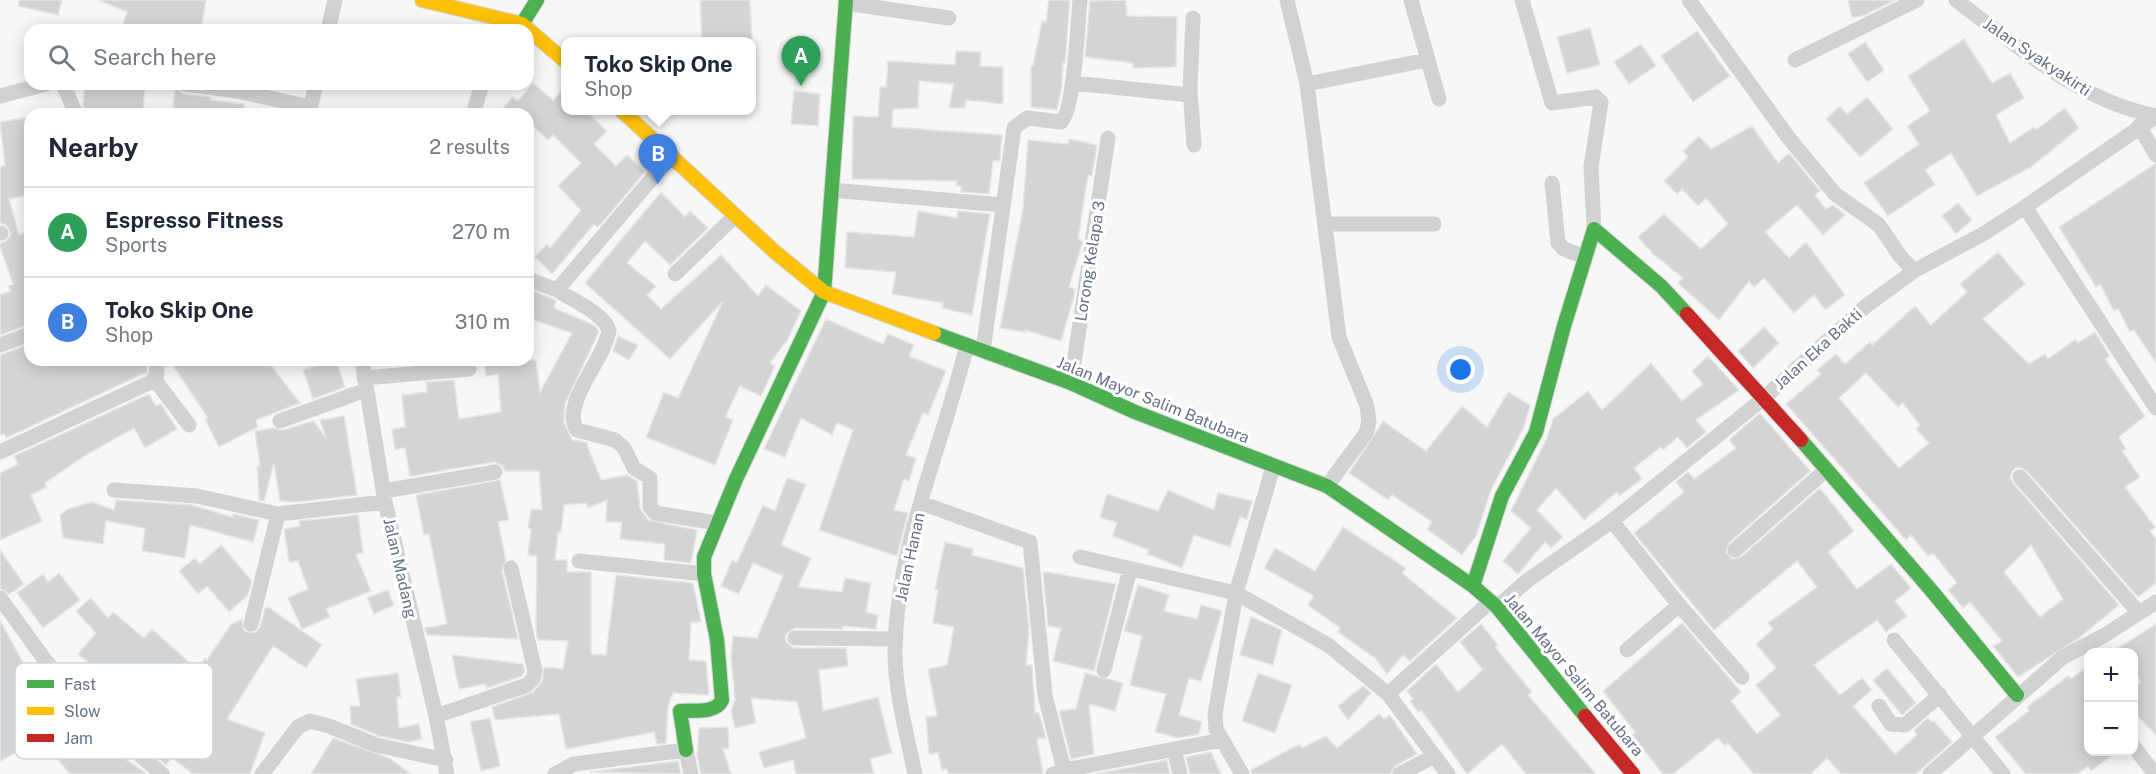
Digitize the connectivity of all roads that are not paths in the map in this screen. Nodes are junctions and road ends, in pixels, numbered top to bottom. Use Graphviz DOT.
graph roads {
  1 [pos="335,0"];
  2 [pos="422,0"];
  3 [pos="537,0"];
  4 [pos="1080,0"];
  5 [pos="1287,0"];
  6 [pos="1411,0"];
  7 [pos="1522,0"];
  8 [pos="1689,0"];
  9 [pos="1917,0"];
  10 [pos="1956,0"];
  11 [pos="846,2"];
  12 [pos="949,18"];
  13 [pos="1193,18"];
  14 [pos="329,24"];
  15 [pos="500,24"];
  16 [pos="522,24"];
  17 [pos="534,34"];
  18 [pos="561,58"];
  19 [pos="1427,60"];
  20 [pos="1795,60"];
  21 [pos="1073,83"];
  22 [pos="1307,84"];
  23 [pos="24,90"];
  24 [pos="66,90"];
  25 [pos="230,90"];
  26 [pos="315,90"];
  27 [pos="480,90"];
  28 [pos="1190,95"];
  29 [pos="0,96"];
  30 [pos="1439,99"];
  31 [pos="73,108"];
  32 [pos="299,108"];
  33 [pos="311,108"];
  34 [pos="475,108"];
  35 [pos="626,115"];
  36 [pos="2156,116"];
  37 [pos="2139,126"];
  38 [pos="1108,138"];
  39 [pos="1194,145"];
  40 [pos="672,155"];
  41 [pos="2156,155"];
  42 [pos="1552,183"];
  43 [pos="831,190"];
  44 [pos="1003,205"];
  45 [pos="2025,207"];
  46 [pos="736,215"];
  47 [pos="1326,224"];
  48 [pos="1434,224"];
  49 [pos="1594,229"];
  50 [pos="1584,257"];
  51 [pos="1914,271"];
  52 [pos="675,274"];
  53 [pos="534,281"];
  54 [pos="557,290"];
  55 [pos="824,292"];
  56 [pos="24,336"];
  57 [pos="0,345"];
  58 [pos="967,345"];
  59 [pos="983,351"];
  60 [pos="156,366"];
  61 [pos="363,366"];
  62 [pos="469,369"];
  63 [pos="155,380"];
  64 [pos="1071,383"];
  65 [pos="365,384"];
  66 [pos="1764,398"];
  67 [pos="2156,408"];
  68 [pos="280,421"];
  69 [pos="189,425"];
  70 [pos="0,452"];
  71 [pos="1273,467"];
  72 [pos="1826,470"];
  73 [pos="495,472"];
  74 [pos="2020,477"];
  75 [pos="1327,486"];
  76 [pos="114,490"];
  77 [pos="384,497"];
  78 [pos="921,503"];
  79 [pos="278,514"];
  80 [pos="1612,521"];
  81 [pos="717,523"];
  82 [pos="1735,550"];
  83 [pos="1080,557"];
  84 [pos="579,561"];
  85 [pos="511,568"];
  86 [pos="1130,569"];
  87 [pos="704,574"];
  88 [pos="1473,586"];
  89 [pos="1236,593"];
  90 [pos="0,598"];
  91 [pos="2156,602"];
  92 [pos="1494,604"];
  93 [pos="1678,605"];
  94 [pos="2139,613"];
  95 [pos="251,624"];
  96 [pos="795,638"];
  97 [pos="896,639"];
  98 [pos="1894,640"];
  99 [pos="1627,650"];
  100 [pos="48,663"];
  101 [pos="1104,670"];
  102 [pos="1742,677"];
  103 [pos="1388,694"];
  104 [pos="1941,694"];
  105 [pos="2017,695"];
  106 [pos="1879,706"];
  107 [pos="436,716"];
  108 [pos="1971,738"];
  109 [pos="1222,740"];
  110 [pos="1174,749"];
  111 [pos="687,750"];
  112 [pos="2138,753"];
  113 [pos="1434,756"];
  114 [pos="145,759"];
  115 [pos="446,767"];
  116 [pos="559,773"];
  117 [pos="1060,773"];
  118 [pos="162,774"];
  119 [pos="262,774"];
  120 [pos="692,774"];
  121 [pos="915,774"];
  122 [pos="1180,774"];
  123 [pos="1242,774"];
  124 [pos="1400,774"];
  125 [pos="1448,774"];
  126 [pos="1633,774"];
  127 [pos="1930,774"];
  128 [pos="2003,774"];
  129 [pos="2156,774"];
  1 -- 14 [label="street"];
  2 -- 15 [label="street"];
  3 -- 16 [label="street"];
  4 -- 21 [label="street"];
  5 -- 22 [label="street"];
  6 -- 19 [label="street"];
  7 -- 49 [label="street"];
  8 -- 51 [label="street"];
  9 -- 20 [label="street"];
  10 -- 36 [label="street, Jalan Syakyakirti"];
  11 -- 12 [label="street"];
  11 -- 43 [label="street"];
  13 -- 28 [label="street"];
  15 -- 16 [label="street"];
  17 -- 18 [label="street"];
  19 -- 22 [label="street"];
  19 -- 30 [label="street"];
  21 -- 28 [label="street"];
  21 -- 44 [label="street"];
  22 -- 47 [label="street"];
  23 -- 29 [label="street"];
  24 -- 31 [label="street"];
  25 -- 32 [label="street"];
  26 -- 33 [label="street"];
  27 -- 34 [label="street"];
  28 -- 39 [label="street"];
  35 -- 40 [label="street, Jalan Mayor Salim Batubara"];
  36 -- 37 [label="street, Jalan Eka Bakti"];
  37 -- 41 [label="street"];
  37 -- 45 [label="street, Jalan Eka Bakti"];
  38 -- 64 [label="street, Lorong Kelapa 3"];
  40 -- 46 [label="street, Jalan Mayor Salim Batubara"];
  40 -- 54 [label="street"];
  42 -- 50 [label="street"];
  43 -- 44 [label="street"];
  43 -- 55 [label="street"];
  44 -- 59 [label="street"];
  45 -- 51 [label="street, Jalan Eka Bakti"];
  45 -- 67 [label="street"];
  46 -- 52 [label="street"];
  46 -- 55 [label="street, Jalan Mayor Salim Batubara"];
  47 -- 48 [label="street"];
  47 -- 75 [label="street"];
  49 -- 50 [label="street"];
  49 -- 66 [label="street"];
  50 -- 88 [label="street"];
  51 -- 66 [label="street, Jalan Eka Bakti"];
  53 -- 54 [label="street"];
  54 -- 81 [label="street"];
  55 -- 58 [label="street, Jalan Mayor Salim Batubara"];
  55 -- 81 [label="street"];
  56 -- 57 [label="street"];
  58 -- 59 [label="street, Jalan Mayor Salim Batubara"];
  58 -- 78 [label="street, Jalan Hanan"];
  59 -- 64 [label="street, Jalan Mayor Salim Batubara"];
  60 -- 63 [label="street"];
  61 -- 65 [label="street, Jalan Madang"];
  62 -- 65 [label="street"];
  63 -- 69 [label="street"];
  63 -- 70 [label="street"];
  64 -- 71 [label="street, Jalan Mayor Salim Batubara"];
  65 -- 68 [label="street"];
  65 -- 77 [label="street, Jalan Madang"];
  66 -- 72 [label="street"];
  66 -- 80 [label="street, Jalan Eka Bakti"];
  71 -- 75 [label="street, Jalan Mayor Salim Batubara"];
  71 -- 89 [label="street"];
  72 -- 82 [label="street"];
  72 -- 105 [label="street"];
  73 -- 77 [label="street"];
  74 -- 94 [label="street"];
  75 -- 88 [label="street, Jalan Mayor Salim Batubara"];
  76 -- 79 [label="street"];
  77 -- 79 [label="street"];
  77 -- 107 [label="street, Jalan Madang"];
  78 -- 97 [label="street, Jalan Hanan"];
  78 -- 117 [label="street"];
  79 -- 95 [label="street"];
  80 -- 92 [label="street, Jalan Eka Bakti"];
  80 -- 93 [label="street"];
  81 -- 87 [label="street"];
  83 -- 86 [label="street"];
  84 -- 87 [label="street"];
  85 -- 107 [label="street"];
  86 -- 89 [label="street"];
  86 -- 101 [label="street"];
  87 -- 111 [label="street"];
  88 -- 92 [label="street, Jalan Mayor Salim Batubara"];
  89 -- 103 [label="street"];
  89 -- 109 [label="street"];
  90 -- 100 [label="street"];
  91 -- 94 [label="street"];
  92 -- 103 [label="street, Jalan Eka Bakti"];
  92 -- 126 [label="street, Jalan Mayor Salim Batubara"];
  93 -- 99 [label="street"];
  93 -- 102 [label="street"];
  94 -- 105 [label="street"];
  96 -- 97 [label="street"];
  97 -- 121 [label="street, Jalan Hanan"];
  98 -- 104 [label="street"];
  103 -- 113 [label="street"];
  104 -- 106 [label="street"];
  104 -- 108 [label="street"];
  105 -- 108 [label="street"];
  107 -- 115 [label="street, Jalan Madang"];
  108 -- 127 [label="street"];
  108 -- 128 [label="street"];
  109 -- 110 [label="street"];
  109 -- 123 [label="street"];
  110 -- 117 [label="street"];
  110 -- 122 [label="street"];
  111 -- 116 [label="street"];
  111 -- 120 [label="street"];
  112 -- 129 [label="street"];
  113 -- 124 [label="street"];
  113 -- 125 [label="street"];
  114 -- 118 [label="street"];
  115 -- 119 [label="street"];
}
